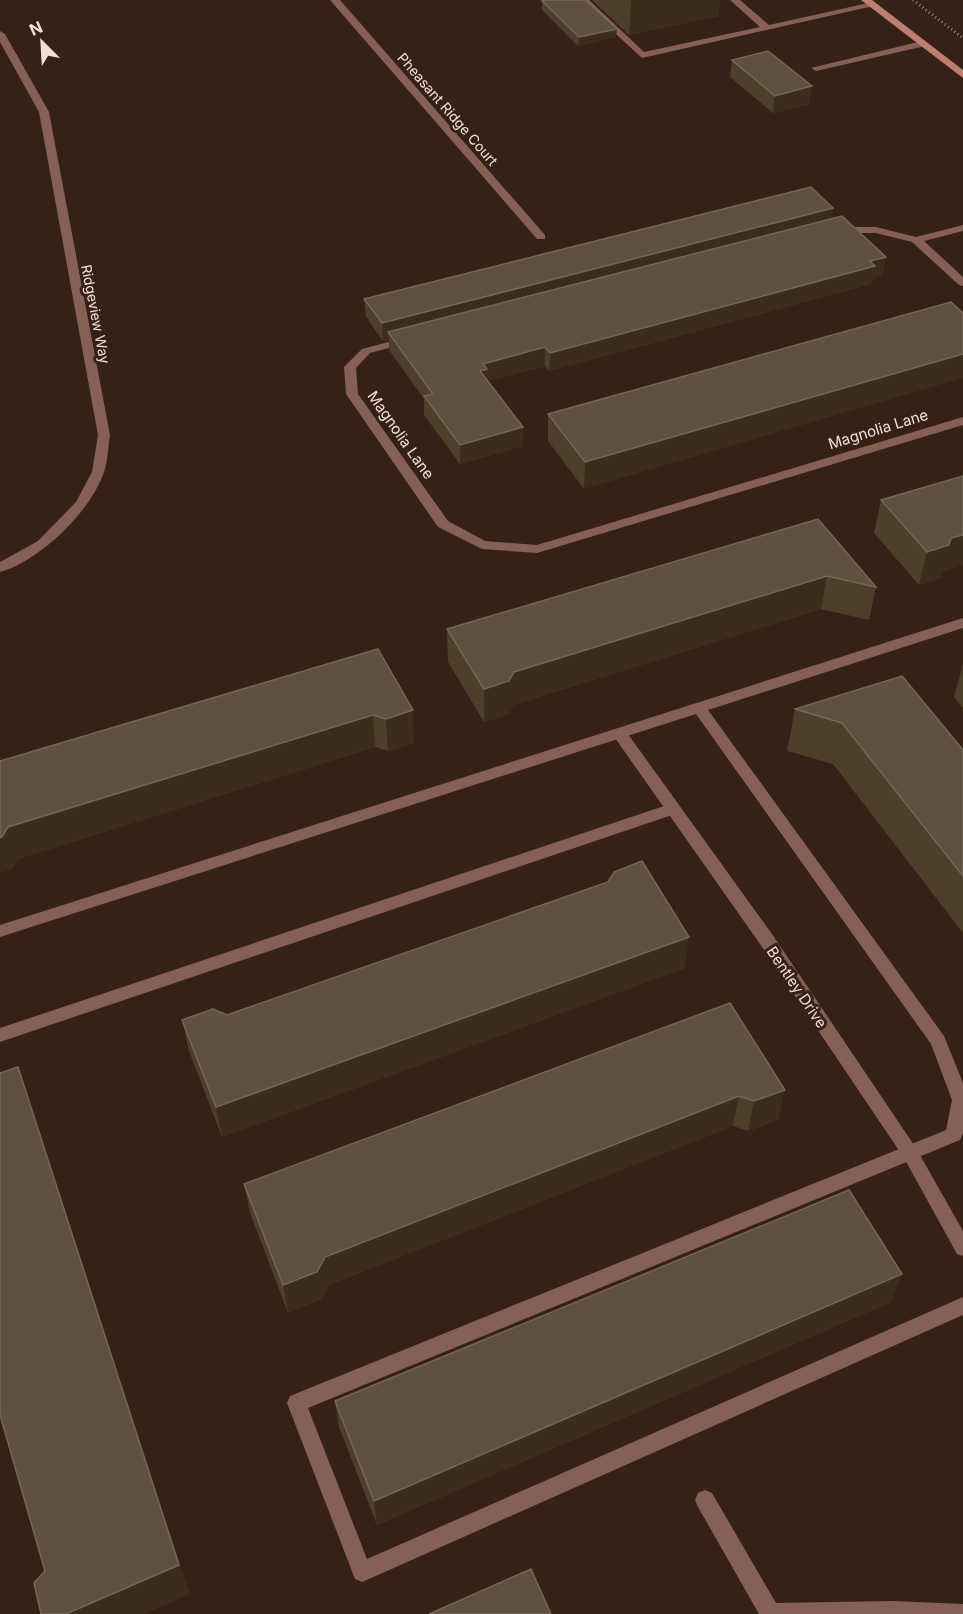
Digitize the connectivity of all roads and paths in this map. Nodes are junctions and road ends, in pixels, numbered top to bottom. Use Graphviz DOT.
graph roads {
  1 [pos="335,0"];
  2 [pos="584,0"];
  3 [pos="735,0"];
  4 [pos="913,0"];
  5 [pos="870,3"];
  6 [pos="767,28"];
  7 [pos="0,34"];
  8 [pos="963,38"];
  9 [pos="922,44"];
  10 [pos="816,68"];
  11 [pos="963,75"];
  12 [pos="963,228"];
  13 [pos="830,231"];
  14 [pos="541,237"];
  15 [pos="916,240"];
  16 [pos="963,283"];
  17 [pos="424,336"];
  18 [pos="963,421"];
  19 [pos="0,568"];
  20 [pos="963,623"];
  21 [pos="699,708"];
  22 [pos="620,734"];
  23 [pos="673,809"];
  24 [pos="0,931"];
  25 [pos="0,1035"];
  26 [pos="910,1153"];
  27 [pos="963,1248"];
  28 [pos="963,1306"];
  29 [pos="705,1500"];
  30 [pos="770,1614"];
  31 [pos="963,1614"];
  1 -- 14 [label="street, Pheasant Ridge Court"];
  2 -- 6 [label="street"];
  3 -- 6 [label="street"];
  4 -- 8 [label="path"];
  5 -- 6 [label="street"];
  5 -- 9 [label="street"];
  7 -- 19 [label="street, Ridgeview Way"];
  9 -- 10 [label="street"];
  9 -- 11 [label="street"];
  12 -- 15 [label="street"];
  13 -- 15 [label="street"];
  15 -- 16 [label="street"];
  17 -- 18 [label="street, Magnolia Lane"];
  20 -- 21 [label="street"];
  21 -- 22 [label="street"];
  21 -- 26 [label="street"];
  22 -- 23 [label="street, Bentley Drive"];
  22 -- 24 [label="street"];
  23 -- 25 [label="street"];
  23 -- 26 [label="street, Bentley Drive"];
  26 -- 27 [label="street, Bentley Drive"];
  26 -- 28 [label="street"];
  29 -- 30 [label="street"];
  30 -- 31 [label="street"];
}
